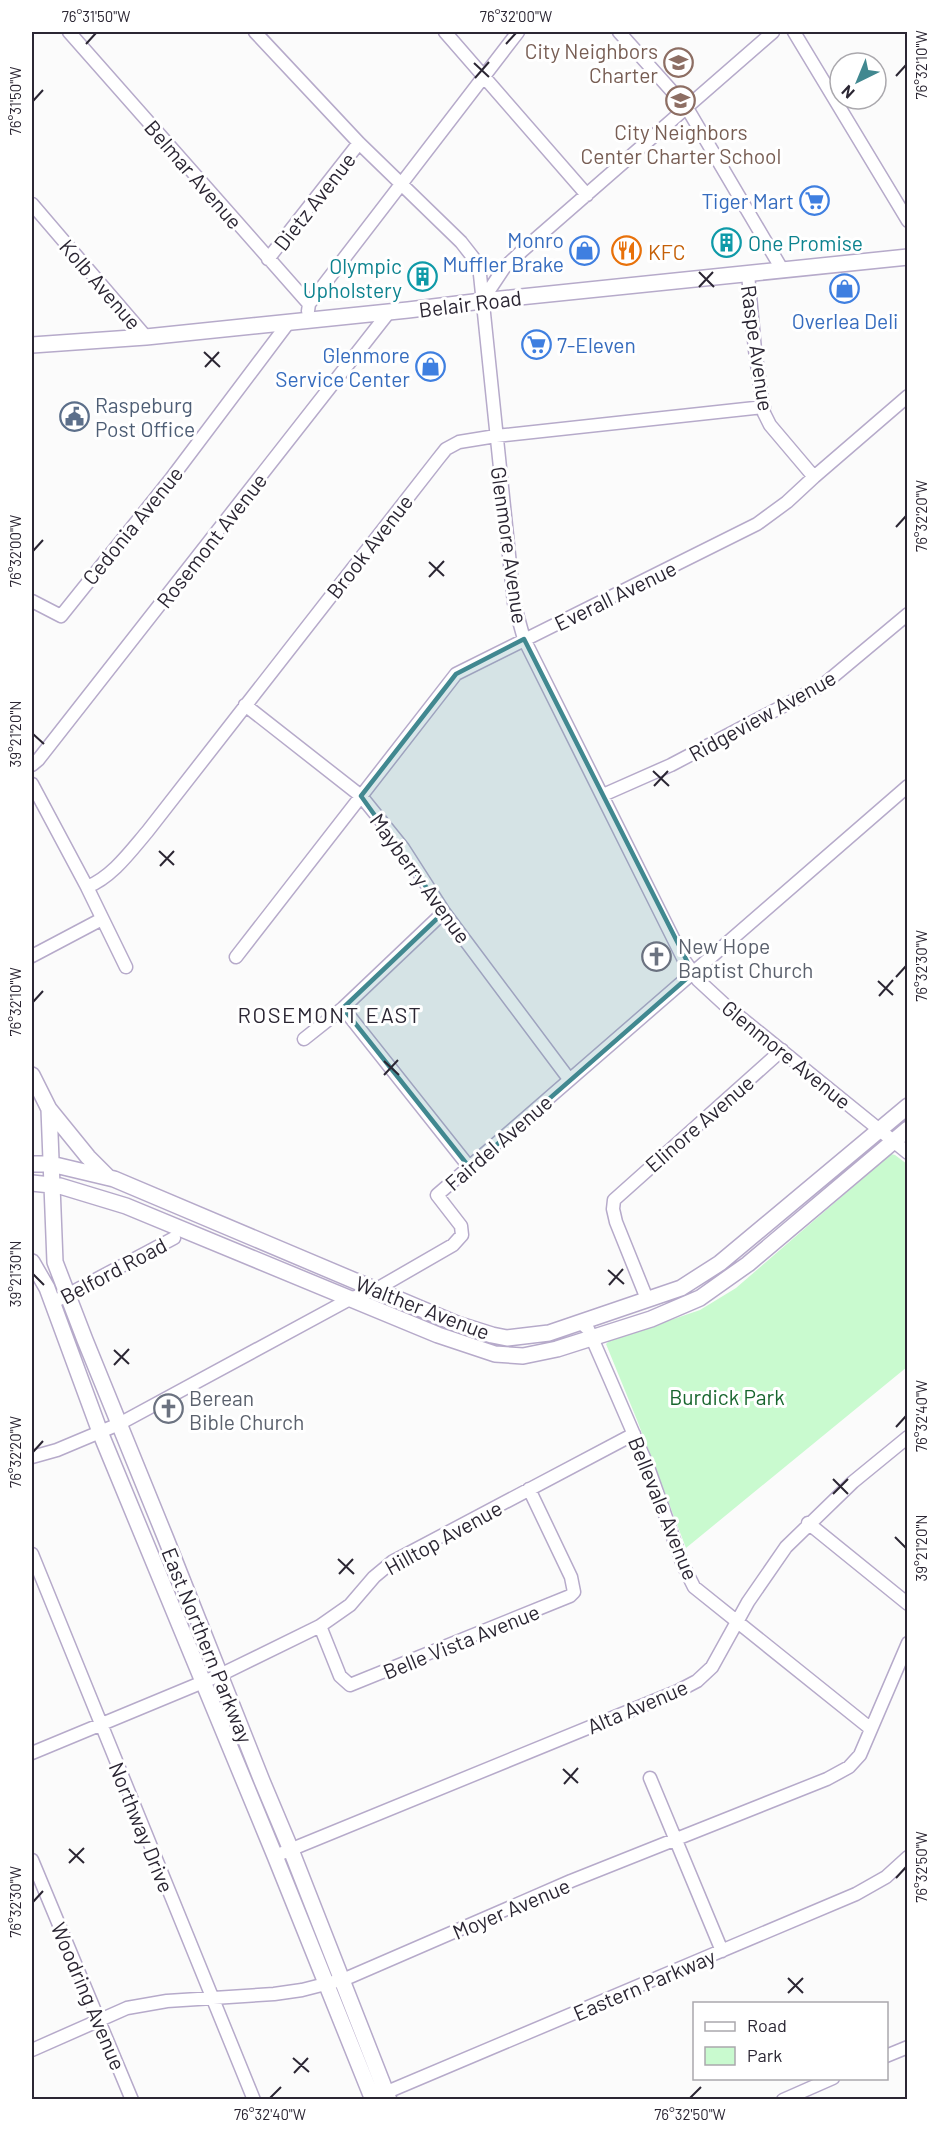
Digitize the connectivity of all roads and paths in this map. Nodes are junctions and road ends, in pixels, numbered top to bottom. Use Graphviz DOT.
graph roads {
  1 [pos="69,32"];
  2 [pos="255,32"];
  3 [pos="445,32"];
  4 [pos="518,32"];
  5 [pos="619,32"];
  6 [pos="773,32"];
  7 [pos="794,32"];
  8 [pos="483,75"];
  9 [pos="687,108"];
  10 [pos="359,143"];
  11 [pos="402,185"];
  12 [pos="587,195"];
  13 [pos="32,204"];
  14 [pos="908,221"];
  15 [pos="908,257"];
  16 [pos="268,259"];
  17 [pos="783,271"];
  18 [pos="481,272"];
  19 [pos="748,274"];
  20 [pos="498,276"];
  21 [pos="482,300"];
  22 [pos="308,312"];
  23 [pos="389,312"];
  24 [pos="289,322"];
  25 [pos="147,338"];
  26 [pos="32,345"];
  27 [pos="908,396"];
  28 [pos="764,407"];
  29 [pos="496,435"];
  30 [pos="814,477"];
  31 [pos="32,601"];
  32 [pos="908,614"];
  33 [pos="524,639"];
  34 [pos="245,705"];
  35 [pos="32,765"];
  36 [pos="32,784"];
  37 [pos="908,786"];
  38 [pos="603,795"];
  39 [pos="361,796"];
  40 [pos="87,887"];
  41 [pos="444,912"];
  42 [pos="102,919"];
  43 [pos="32,956"];
  44 [pos="236,957"];
  45 [pos="126,967"];
  46 [pos="693,973"];
  47 [pos="343,1008"];
  48 [pos="304,1040"];
  49 [pos="782,1050"];
  50 [pos="32,1075"];
  51 [pos="569,1079"];
  52 [pos="908,1106"];
  53 [pos="49,1109"];
  54 [pos="879,1129"];
  55 [pos="908,1130"];
  56 [pos="893,1142"];
  57 [pos="908,1153"];
  58 [pos="32,1164"];
  59 [pos="51,1164"];
  60 [pos="470,1168"];
  61 [pos="108,1177"];
  62 [pos="32,1183"];
  63 [pos="52,1184"];
  64 [pos="174,1238"];
  65 [pos="32,1262"];
  66 [pos="375,1290"];
  67 [pos="67,1295"];
  68 [pos="350,1299"];
  69 [pos="647,1299"];
  70 [pos="52,1303"];
  71 [pos="581,1323"];
  72 [pos="592,1338"];
  73 [pos="119,1424"];
  74 [pos="100,1432"];
  75 [pos="634,1434"];
  76 [pos="908,1437"];
  77 [pos="32,1457"];
  78 [pos="529,1489"];
  79 [pos="808,1523"];
  80 [pos="32,1554"];
  81 [pos="172,1556"];
  82 [pos="154,1562"];
  83 [pos="908,1604"];
  84 [pos="737,1621"];
  85 [pos="320,1626"];
  86 [pos="908,1643"];
  87 [pos="219,1675"];
  88 [pos="204,1681"];
  89 [pos="100,1724"];
  90 [pos="871,1729"];
  91 [pos="32,1753"];
  92 [pos="650,1778"];
  93 [pos="676,1840"];
  94 [pos="291,1850"];
  95 [pos="275,1856"];
  96 [pos="908,1857"];
  97 [pos="32,1860"];
  98 [pos="722,1951"];
  99 [pos="334,1982"];
  100 [pos="213,1998"];
  101 [pos="99,2019"];
  102 [pos="908,2047"];
  103 [pos="32,2050"];
  104 [pos="888,2055"];
  105 [pos="831,2080"];
  106 [pos="380,2097"];
  107 [pos="132,2100"];
  108 [pos="254,2100"];
  109 [pos="783,2100"];
  1 -- 16 [label="street, Belmar Avenue"];
  2 -- 10 [label="street"];
  3 -- 8 [label="street"];
  4 -- 8 [label="street"];
  5 -- 9 [label="street, Raspe Avenue"];
  6 -- 9 [label="street"];
  7 -- 14 [label="street"];
  8 -- 11 [label="street"];
  8 -- 12 [label="street"];
  9 -- 12 [label="street"];
  9 -- 17 [label="street, Raspe Avenue"];
  10 -- 11 [label="street"];
  10 -- 16 [label="street, Dietz Avenue"];
  11 -- 18 [label="street"];
  11 -- 22 [label="street"];
  12 -- 20 [label="street"];
  13 -- 25 [label="street, Kolb Avenue"];
  15 -- 17 [label="main road, Belair Road"];
  16 -- 22 [label="street, Belmar Avenue"];
  17 -- 19 [label="main road, Belair Road"];
  18 -- 20 [label="street"];
  18 -- 21 [label="street, Glenmore Avenue"];
  19 -- 21 [label="main road, Belair Road"];
  19 -- 28 [label="street, Raspe Avenue"];
  20 -- 21 [label="street"];
  21 -- 23 [label="main road, Belair Road"];
  21 -- 29 [label="street, Glenmore Avenue"];
  22 -- 23 [label="main road, Belair Road"];
  22 -- 24 [label="main road, Belair Road"];
  23 -- 35 [label="street, Rosemont Avenue"];
  24 -- 25 [label="main road, Belair Road"];
  24 -- 31 [label="street, Cedonia Avenue"];
  25 -- 26 [label="main road, Belair Road"];
  27 -- 30 [label="street, Everall Avenue"];
  28 -- 29 [label="street, Brook Avenue"];
  28 -- 30 [label="street, Raspe Avenue"];
  29 -- 33 [label="street, Glenmore Avenue"];
  29 -- 34 [label="street, Brook Avenue"];
  30 -- 33 [label="street, Everall Avenue"];
  32 -- 38 [label="street, Ridgeview Avenue"];
  33 -- 38 [label="street, Glenmore Avenue"];
  33 -- 39 [label="street, Everall Avenue"];
  34 -- 39 [label="street, Mayberry Avenue"];
  34 -- 40 [label="street, Brook Avenue"];
  36 -- 40 [label="street"];
  37 -- 46 [label="street, Fairdel Avenue"];
  38 -- 46 [label="street, Glenmore Avenue"];
  39 -- 41 [label="street, Mayberry Avenue"];
  39 -- 44 [label="street, Everall Avenue"];
  40 -- 42 [label="street"];
  41 -- 47 [label="street"];
  41 -- 51 [label="street, Mayberry Avenue"];
  42 -- 43 [label="street"];
  42 -- 45 [label="street"];
  46 -- 49 [label="street, Glenmore Avenue"];
  46 -- 51 [label="street, Fairdel Avenue"];
  47 -- 48 [label="street"];
  47 -- 60 [label="street"];
  49 -- 54 [label="street, Glenmore Avenue"];
  49 -- 69 [label="street, Elinore Avenue"];
  50 -- 53 [label="main road"];
  51 -- 60 [label="street, Fairdel Avenue"];
  52 -- 54 [label="main road, Walther Avenue"];
  53 -- 59 [label="main road, East Northern Parkway"];
  53 -- 61 [label="main road"];
  54 -- 56 [label="street, Glenmore Avenue"];
  54 -- 69 [label="main road, Walther Avenue"];
  55 -- 56 [label="main road, Walther Avenue"];
  56 -- 57 [label="street, Glenmore Avenue"];
  56 -- 72 [label="main road, Walther Avenue"];
  58 -- 59 [label="main road, Walther Avenue"];
  59 -- 61 [label="main road, Walther Avenue"];
  59 -- 63 [label="main road, East Northern Parkway"];
  60 -- 66 [label="street, Fairdel Avenue"];
  61 -- 66 [label="main road, Walther Avenue"];
  62 -- 63 [label="main road, Walther Avenue"];
  63 -- 67 [label="main road, East Northern Parkway"];
  63 -- 68 [label="main road, Walther Avenue"];
  64 -- 67 [label="street, Belford Road"];
  65 -- 70 [label="main road, East Northern Parkway"];
  66 -- 68 [label="street, Fairdel Avenue"];
  66 -- 71 [label="main road, Walther Avenue"];
  67 -- 70 [label="street, Belford Road"];
  67 -- 73 [label="main road, East Northern Parkway"];
  68 -- 72 [label="main road, Walther Avenue"];
  68 -- 73 [label="street, Fairdel Avenue"];
  69 -- 71 [label="main road, Walther Avenue"];
  70 -- 74 [label="main road, East Northern Parkway"];
  71 -- 72 [label="street, Bellevale Avenue"];
  72 -- 75 [label="street, Bellevale Avenue"];
  73 -- 74 [label="street, Fairdel Avenue"];
  73 -- 81 [label="main road, East Northern Parkway"];
  74 -- 77 [label="street, Fairdel Avenue"];
  74 -- 82 [label="main road, East Northern Parkway"];
  75 -- 78 [label="street, Hilltop Avenue"];
  75 -- 84 [label="street, Bellevale Avenue"];
  76 -- 79 [label="street, Alta Avenue"];
  78 -- 85 [label="street, Hilltop Avenue"];
  78 -- 85 [label="street, Belle Vista Avenue"];
  79 -- 83 [label="street"];
  79 -- 84 [label="street, Alta Avenue"];
  80 -- 89 [label="street, Northway Drive"];
  81 -- 82 [label="main road"];
  81 -- 87 [label="main road, East Northern Parkway"];
  82 -- 88 [label="main road, East Northern Parkway"];
  84 -- 90 [label="street, Bellevale Avenue"];
  84 -- 94 [label="street, Alta Avenue"];
  85 -- 87 [label="street, Hilltop Avenue"];
  86 -- 90 [label="street, Moyer Avenue"];
  87 -- 88 [label="street, Hilltop Avenue"];
  87 -- 94 [label="main road, East Northern Parkway"];
  88 -- 89 [label="street, Hilltop Avenue"];
  88 -- 95 [label="main road, East Northern Parkway"];
  89 -- 91 [label="street, Hilltop Avenue"];
  89 -- 100 [label="street, Northway Drive"];
  90 -- 93 [label="street, Moyer Avenue"];
  92 -- 93 [label="street"];
  93 -- 98 [label="street"];
  93 -- 99 [label="street, Moyer Avenue"];
  94 -- 95 [label="street, Alta Avenue"];
  94 -- 99 [label="main road, East Northern Parkway"];
  95 -- 99 [label="main road, East Northern Parkway"];
  96 -- 98 [label="street, Eastern Parkway"];
  97 -- 101 [label="street, Woodring Avenue"];
  98 -- 106 [label="street, Eastern Parkway"];
  99 -- 100 [label="street, Moyer Avenue"];
  99 -- 106 [label="main road, East Northern Parkway"];
  100 -- 101 [label="street, Moyer Avenue"];
  100 -- 108 [label="street, Northway Drive"];
  101 -- 103 [label="street, Moyer Avenue"];
  101 -- 107 [label="street, Woodring Avenue"];
  102 -- 104 [label="street"];
  105 -- 109 [label="street"];
}
